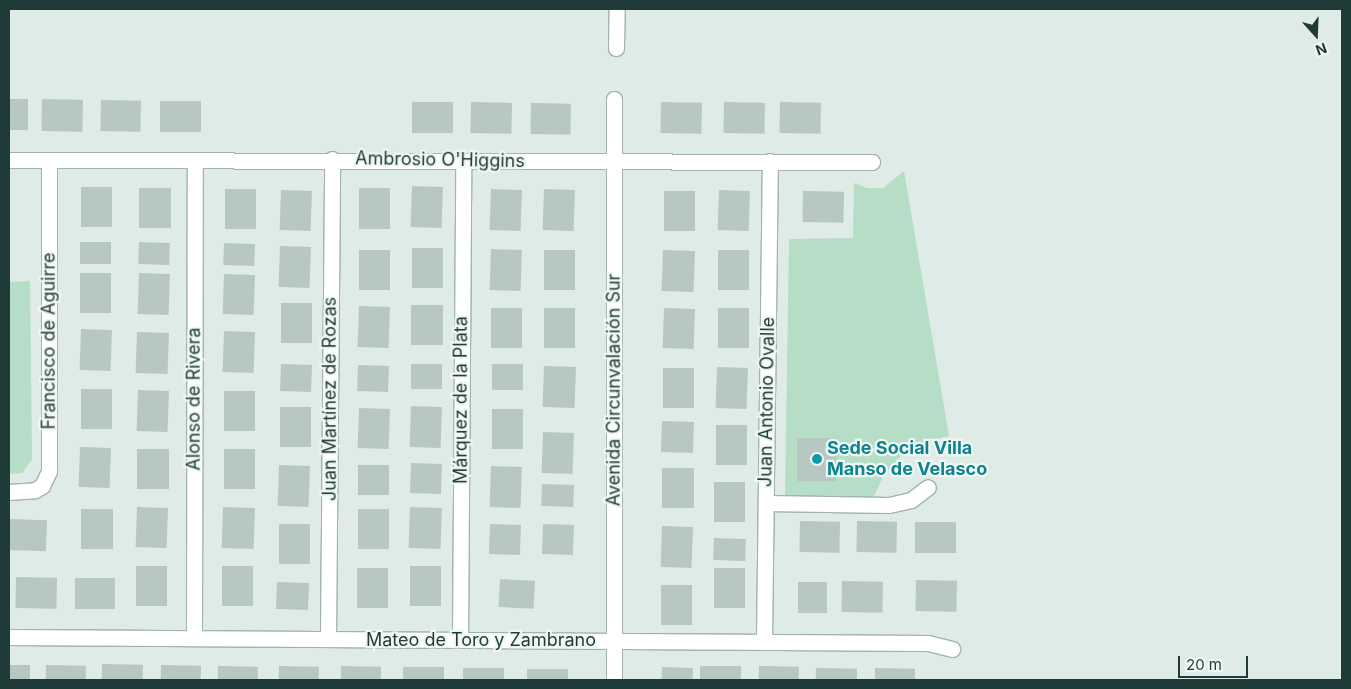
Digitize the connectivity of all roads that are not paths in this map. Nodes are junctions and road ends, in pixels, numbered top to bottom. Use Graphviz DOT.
graph roads {
  1 [pos="617,9"];
  2 [pos="616,48"];
  3 [pos="614,99"];
  4 [pos="332,159"];
  5 [pos="9,160"];
  6 [pos="49,160"];
  7 [pos="195,160"];
  8 [pos="463,161"];
  9 [pos="614,161"];
  10 [pos="770,161"];
  11 [pos="872,162"];
  12 [pos="928,487"];
  13 [pos="9,492"];
  14 [pos="766,503"];
  15 [pos="9,636"];
  16 [pos="194,638"];
  17 [pos="328,639"];
  18 [pos="460,640"];
  19 [pos="614,641"];
  20 [pos="764,642"];
  21 [pos="952,649"];
  22 [pos="614,680"];
  1 -- 2 [label="street"];
  3 -- 9 [label="street, Avenida Circunvalación Sur"];
  4 -- 7 [label="street, Ambrosio O'Higgins"];
  4 -- 8 [label="street, Ambrosio O'Higgins"];
  4 -- 17 [label="street, Juan Martínez de Rozas"];
  5 -- 6 [label="street, Ambrosio O'Higgins"];
  6 -- 7 [label="street, Ambrosio O'Higgins"];
  6 -- 13 [label="street, Francisco de Aguirre"];
  7 -- 16 [label="street, Alonso de Rivera"];
  8 -- 9 [label="street, Ambrosio O'Higgins"];
  8 -- 18 [label="street, Márquez de la Plata"];
  9 -- 10 [label="street, Ambrosio O'Higgins"];
  9 -- 19 [label="street, Avenida Circunvalación Sur"];
  10 -- 11 [label="street, Ambrosio O'Higgins"];
  10 -- 14 [label="street, Juan Antonio Ovalle"];
  12 -- 14 [label="street"];
  14 -- 20 [label="street, Juan Antonio Ovalle"];
  15 -- 16 [label="street, Mateo de Toro y Zambrano"];
  16 -- 17 [label="street, Mateo de Toro y Zambrano"];
  17 -- 18 [label="street, Mateo de Toro y Zambrano"];
  18 -- 19 [label="street, Mateo de Toro y Zambrano"];
  19 -- 20 [label="street, Mateo de Toro y Zambrano"];
  19 -- 22 [label="street, Avenida Circunvalación Sur"];
  20 -- 21 [label="street, Mateo de Toro y Zambrano"];
}
